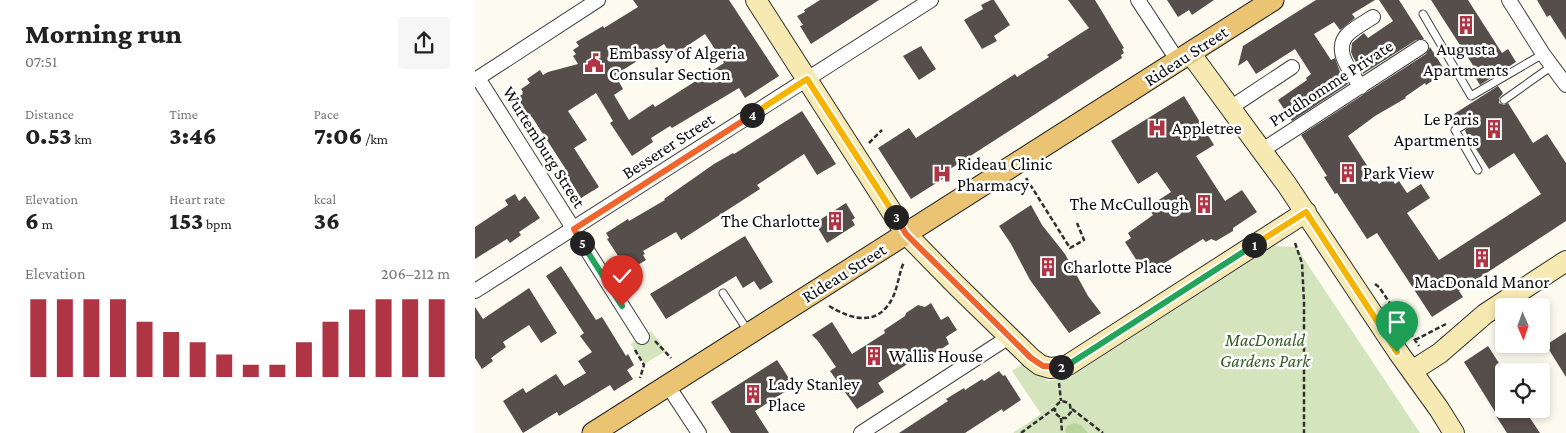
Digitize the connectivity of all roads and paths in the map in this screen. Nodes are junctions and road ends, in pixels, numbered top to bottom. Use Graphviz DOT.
graph roads {
  1 [pos="598,0"];
  2 [pos="756,0"];
  3 [pos="931,0"];
  4 [pos="1138,0"];
  5 [pos="1273,0"];
  6 [pos="1509,0"];
  7 [pos="1423,14"];
  8 [pos="1373,17"];
  9 [pos="1421,48"];
  10 [pos="1543,54"];
  11 [pos="1184,57"];
  12 [pos="1553,66"];
  13 [pos="1292,67"];
  14 [pos="476,79"];
  15 [pos="807,79"];
  16 [pos="1566,85"];
  17 [pos="1361,87"];
  18 [pos="1504,100"];
  19 [pos="1230,108"];
  20 [pos="1463,125"];
  21 [pos="882,130"];
  22 [pos="869,143"];
  23 [pos="1261,151"];
  24 [pos="1478,170"];
  25 [pos="1026,178"];
  26 [pos="1306,212"];
  27 [pos="1077,223"];
  28 [pos="574,229"];
  29 [pos="906,234"];
  30 [pos="1295,243"];
  31 [pos="1566,261"];
  32 [pos="904,262"];
  33 [pos="475,291"];
  34 [pos="723,293"];
  35 [pos="829,306"];
  36 [pos="749,334"];
  37 [pos="642,337"];
  38 [pos="1009,337"];
  39 [pos="671,358"];
  40 [pos="1412,371"];
  41 [pos="639,378"];
  42 [pos="667,386"];
  43 [pos="1055,408"];
  44 [pos="1072,409"];
  45 [pos="1061,418"];
  46 [pos="593,433"];
  47 [pos="699,433"];
  48 [pos="861,433"];
  49 [pos="1021,433"];
  50 [pos="1062,433"];
  51 [pos="1103,433"];
  52 [pos="1304,433"];
  53 [pos="1454,433"];
  1 -- 14 [label="street"];
  2 -- 15 [label="street"];
  3 -- 15 [label="street, Besserer Street"];
  4 -- 11 [label="street"];
  5 -- 11 [label="main road, Rideau Street"];
  6 -- 10 [label="street"];
  7 -- 10 [label="lane"];
  8 -- 17 [label="street"];
  9 -- 17 [label="street, Prudhomme Private"];
  10 -- 12 [label="street"];
  11 -- 19 [label="street"];
  11 -- 29 [label="main road, Rideau Street"];
  12 -- 16 [label="street"];
  12 -- 18 [label="lane"];
  13 -- 19 [label="street"];
  14 -- 28 [label="street, Wurtemburg Street"];
  15 -- 28 [label="street, Besserer Street"];
  15 -- 29 [label="street"];
  17 -- 23 [label="street, Prudhomme Private"];
  19 -- 23 [label="street"];
  20 -- 24 [label="lane"];
  21 -- 22 [label="path"];
  23 -- 26 [label="street"];
  25 -- 27 [label="path"];
  26 -- 38 [label="street"];
  26 -- 40 [label="street"];
  28 -- 33 [label="street, Besserer Street"];
  28 -- 37 [label="street, Wurtemburg Street"];
  29 -- 36 [label="main road, Rideau Street"];
  29 -- 38 [label="street"];
  30 -- 52 [label="path"];
  31 -- 40 [label="street"];
  32 -- 35 [label="path"];
  34 -- 36 [label="lane"];
  36 -- 42 [label="main road, Rideau Street"];
  37 -- 39 [label="path"];
  37 -- 41 [label="path"];
  38 -- 48 [label="street"];
  40 -- 53 [label="street"];
  42 -- 46 [label="main road, Rideau Street"];
  42 -- 47 [label="street"];
  43 -- 44 [label="path"];
  43 -- 45 [label="path"];
  43 -- 49 [label="path"];
  44 -- 45 [label="path"];
  44 -- 51 [label="path"];
  45 -- 50 [label="path"];
}
